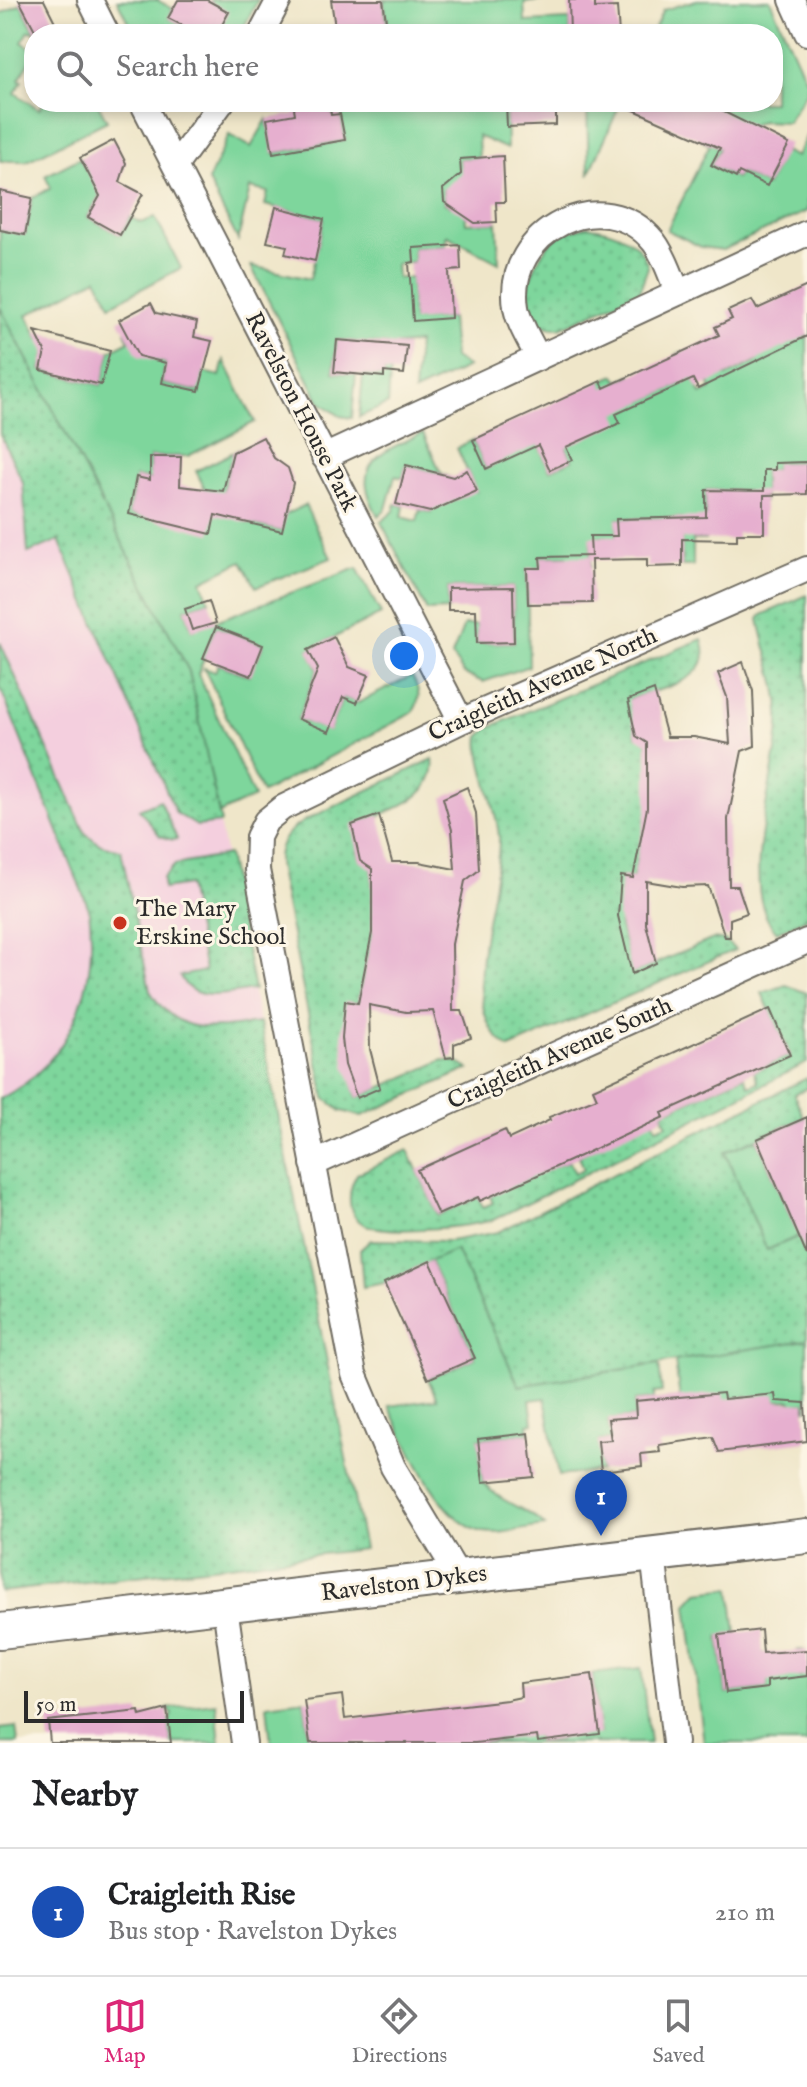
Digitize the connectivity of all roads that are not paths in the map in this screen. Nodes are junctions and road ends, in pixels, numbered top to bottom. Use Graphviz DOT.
graph roads {
  1 [pos="90,0"];
  2 [pos="279,0"];
  3 [pos="792,0"];
  4 [pos="102,24"];
  5 [pos="266,24"];
  6 [pos="807,33"];
  7 [pos="147,112"];
  8 [pos="215,112"];
  9 [pos="175,166"];
  10 [pos="807,233"];
  11 [pos="678,293"];
  12 [pos="538,358"];
  13 [pos="324,457"];
  14 [pos="807,569"];
  15 [pos="461,721"];
  16 [pos="807,941"];
  17 [pos="313,1164"];
  18 [pos="807,1536"];
  19 [pos="653,1554"];
  20 [pos="459,1577"];
  21 [pos="225,1606"];
  22 [pos="0,1631"];
  23 [pos="244,1743"];
  24 [pos="675,1743"];
  1 -- 4 [label="street"];
  2 -- 5 [label="street"];
  3 -- 6 [label="street"];
  7 -- 9 [label="street, Ravelston House Park"];
  8 -- 9 [label="street"];
  9 -- 13 [label="street, Ravelston House Park"];
  10 -- 11 [label="street"];
  11 -- 12 [label="street"];
  11 -- 12 [label="street"];
  12 -- 13 [label="street"];
  13 -- 15 [label="street, Ravelston House Park"];
  14 -- 15 [label="street, Craigleith Avenue North"];
  15 -- 17 [label="street, Craigleith Avenue North"];
  16 -- 17 [label="street, Craigleith Avenue South"];
  17 -- 20 [label="street"];
  18 -- 19 [label="street, Ravelston Dykes"];
  19 -- 20 [label="street, Ravelston Dykes"];
  19 -- 24 [label="street"];
  20 -- 21 [label="street, Ravelston Dykes"];
  21 -- 22 [label="street, Ravelston Dykes"];
  21 -- 23 [label="street"];
}
